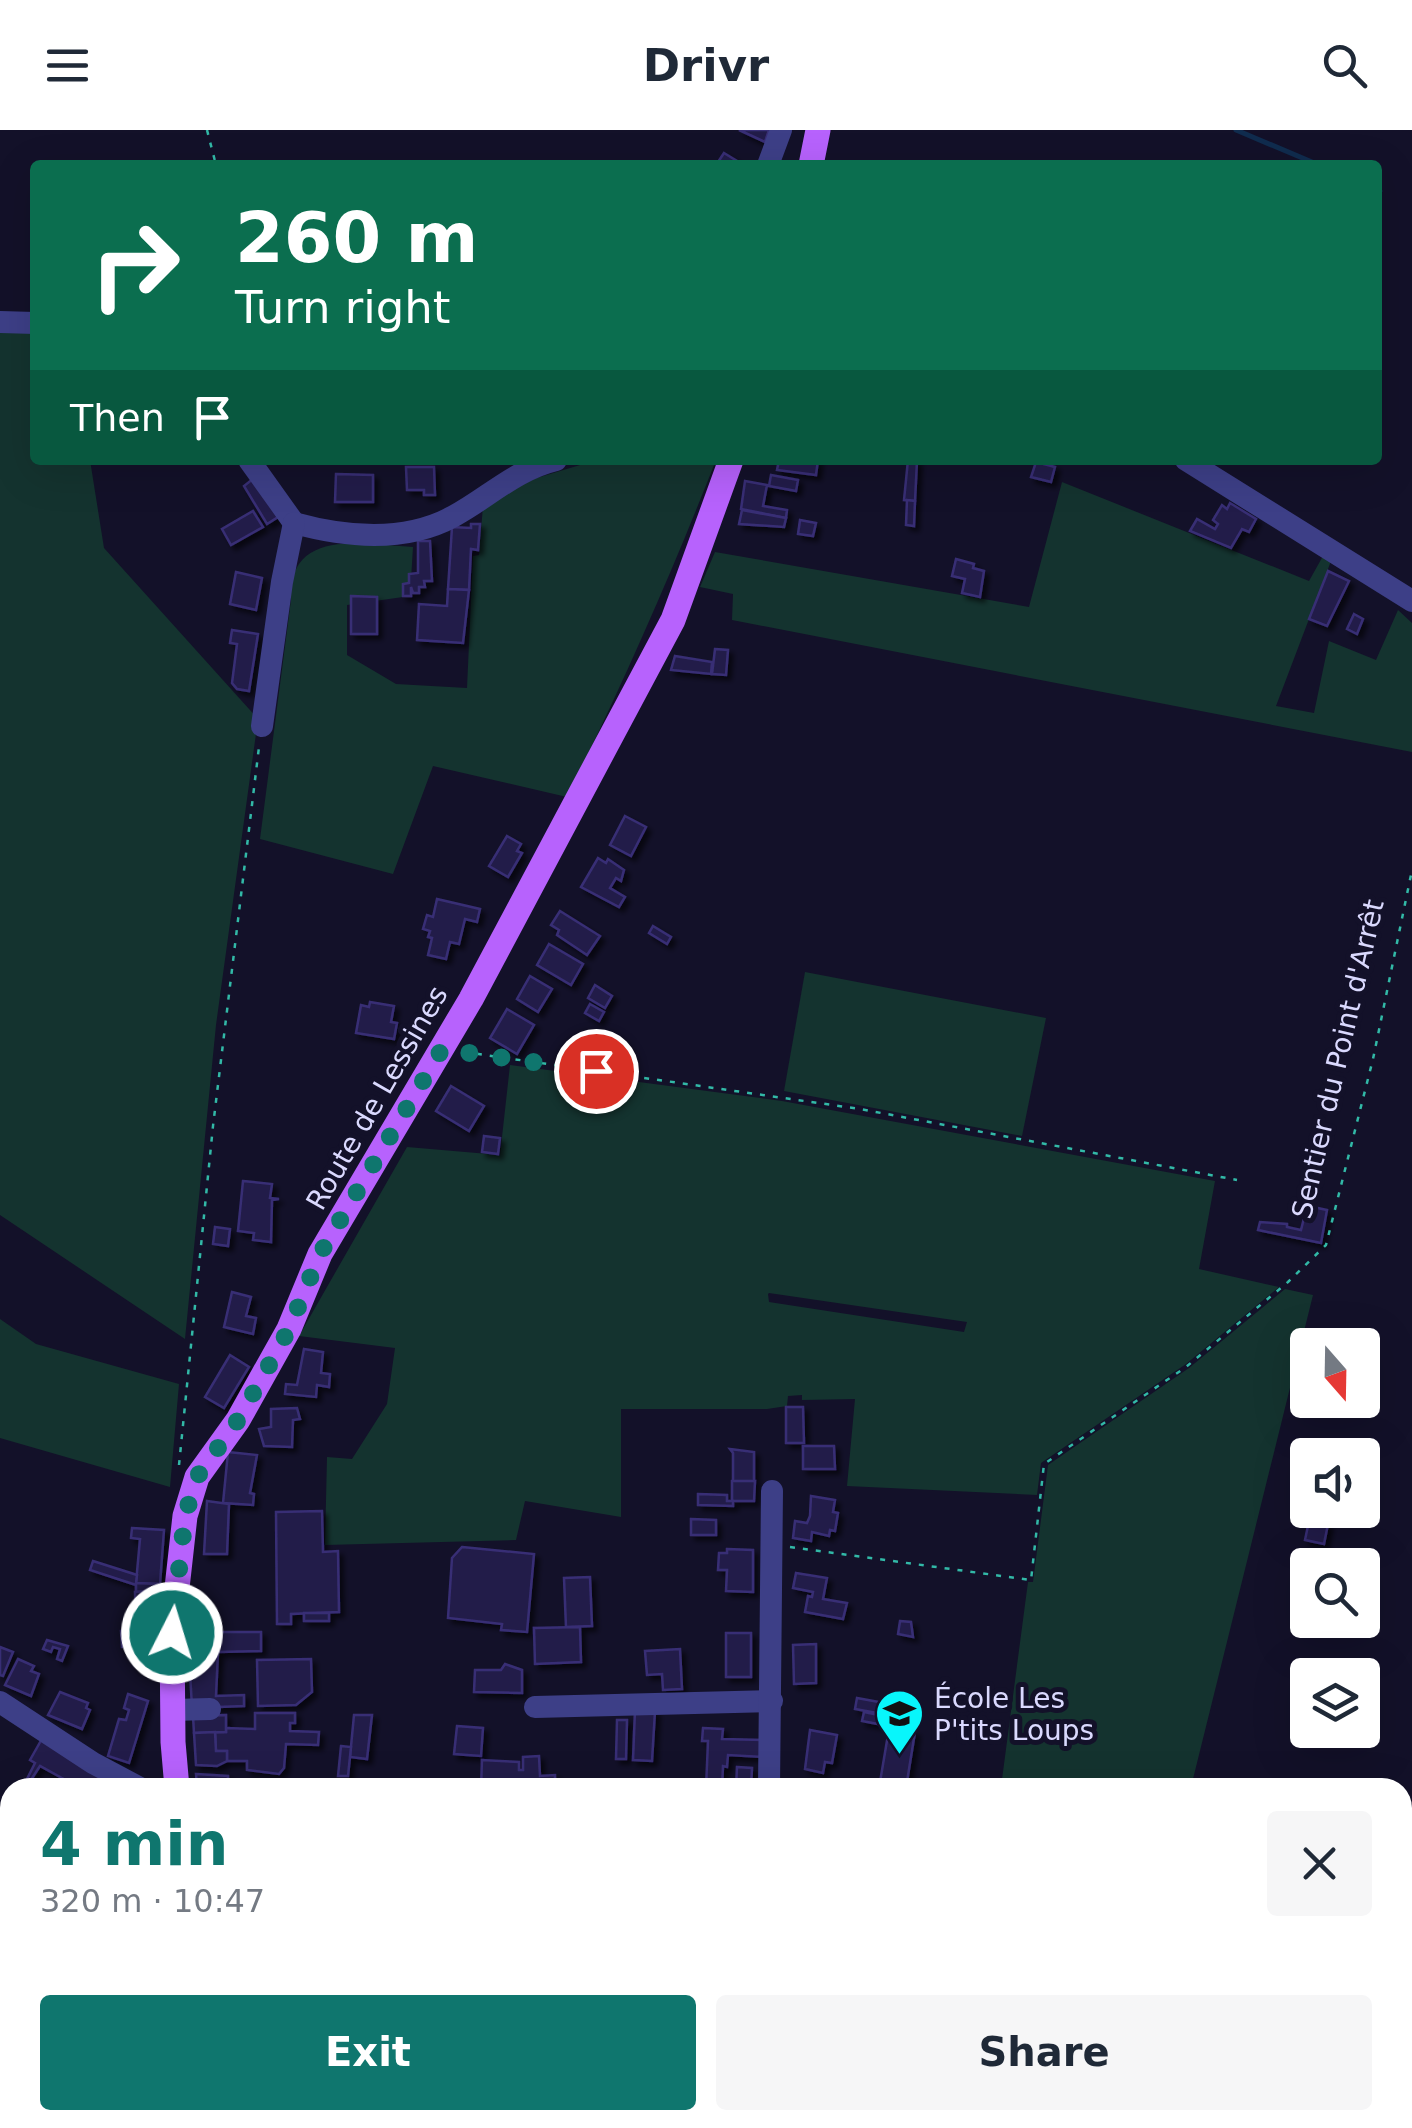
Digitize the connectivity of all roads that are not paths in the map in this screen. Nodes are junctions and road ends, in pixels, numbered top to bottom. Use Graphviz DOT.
graph roads {
  1 [pos="781,130"];
  2 [pos="818,130"];
  3 [pos="770,160"];
  4 [pos="812,160"];
  5 [pos="0,322"];
  6 [pos="30,323"];
  7 [pos="253,465"];
  8 [pos="542,465"];
  9 [pos="729,465"];
  10 [pos="1194,465"];
  11 [pos="294,523"];
  12 [pos="1412,601"];
  13 [pos="262,726"];
  14 [pos="772,1492"];
  15 [pos="772,1701"];
  16 [pos="0,1702"];
  17 [pos="536,1706"];
  18 [pos="173,1710"];
  19 [pos="210,1710"];
  20 [pos="121,1778"];
  21 [pos="176,1778"];
  22 [pos="769,1778"];
  1 -- 3 [label="street"];
  2 -- 4 [label="main road"];
  5 -- 6 [label="street"];
  7 -- 11 [label="street"];
  8 -- 11 [label="street"];
  9 -- 18 [label="main road, Route de Lessines"];
  10 -- 12 [label="street"];
  11 -- 13 [label="street"];
  14 -- 15 [label="street"];
  15 -- 17 [label="street"];
  15 -- 22 [label="street"];
  16 -- 20 [label="street"];
  18 -- 19 [label="street"];
  18 -- 21 [label="main road, Route de Lessines"];
}
